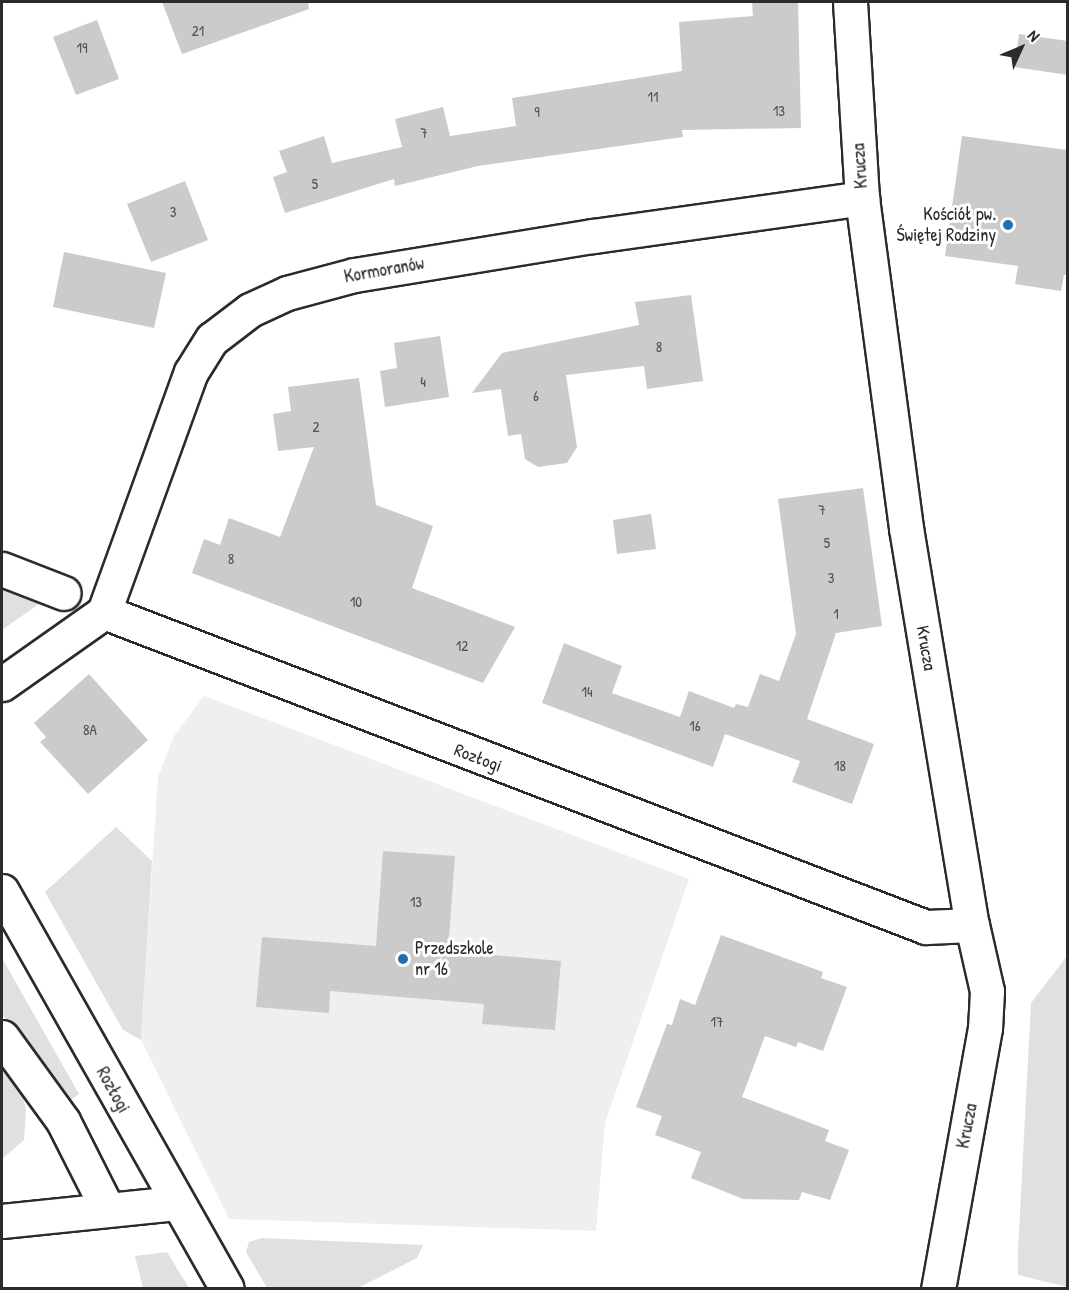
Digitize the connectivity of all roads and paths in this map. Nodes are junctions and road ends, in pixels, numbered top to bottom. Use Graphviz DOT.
graph roads {
  1 [pos="850,2"];
  2 [pos="862,198"];
  3 [pos="2,569"];
  4 [pos="64,593"];
  5 [pos="104,612"];
  6 [pos="2,684"];
  7 [pos="2,891"];
  8 [pos="972,925"];
  9 [pos="2,1037"];
  10 [pos="176,1203"];
  11 [pos="106,1208"];
  12 [pos="2,1221"];
  13 [pos="227,1288"];
  14 [pos="938,1288"];
  1 -- 2 [label="street, Krucza"];
  2 -- 5 [label="street, Kormoranów"];
  2 -- 8 [label="street, Krucza"];
  3 -- 4 [label="street"];
  5 -- 6 [label="street"];
  5 -- 8 [label="street, Rozłogi"];
  7 -- 10 [label="street, Rozłogi"];
  8 -- 14 [label="street, Krucza"];
  9 -- 11 [label="street"];
  10 -- 11 [label="street"];
  10 -- 13 [label="street, Rozłogi"];
  11 -- 12 [label="street"];
}
